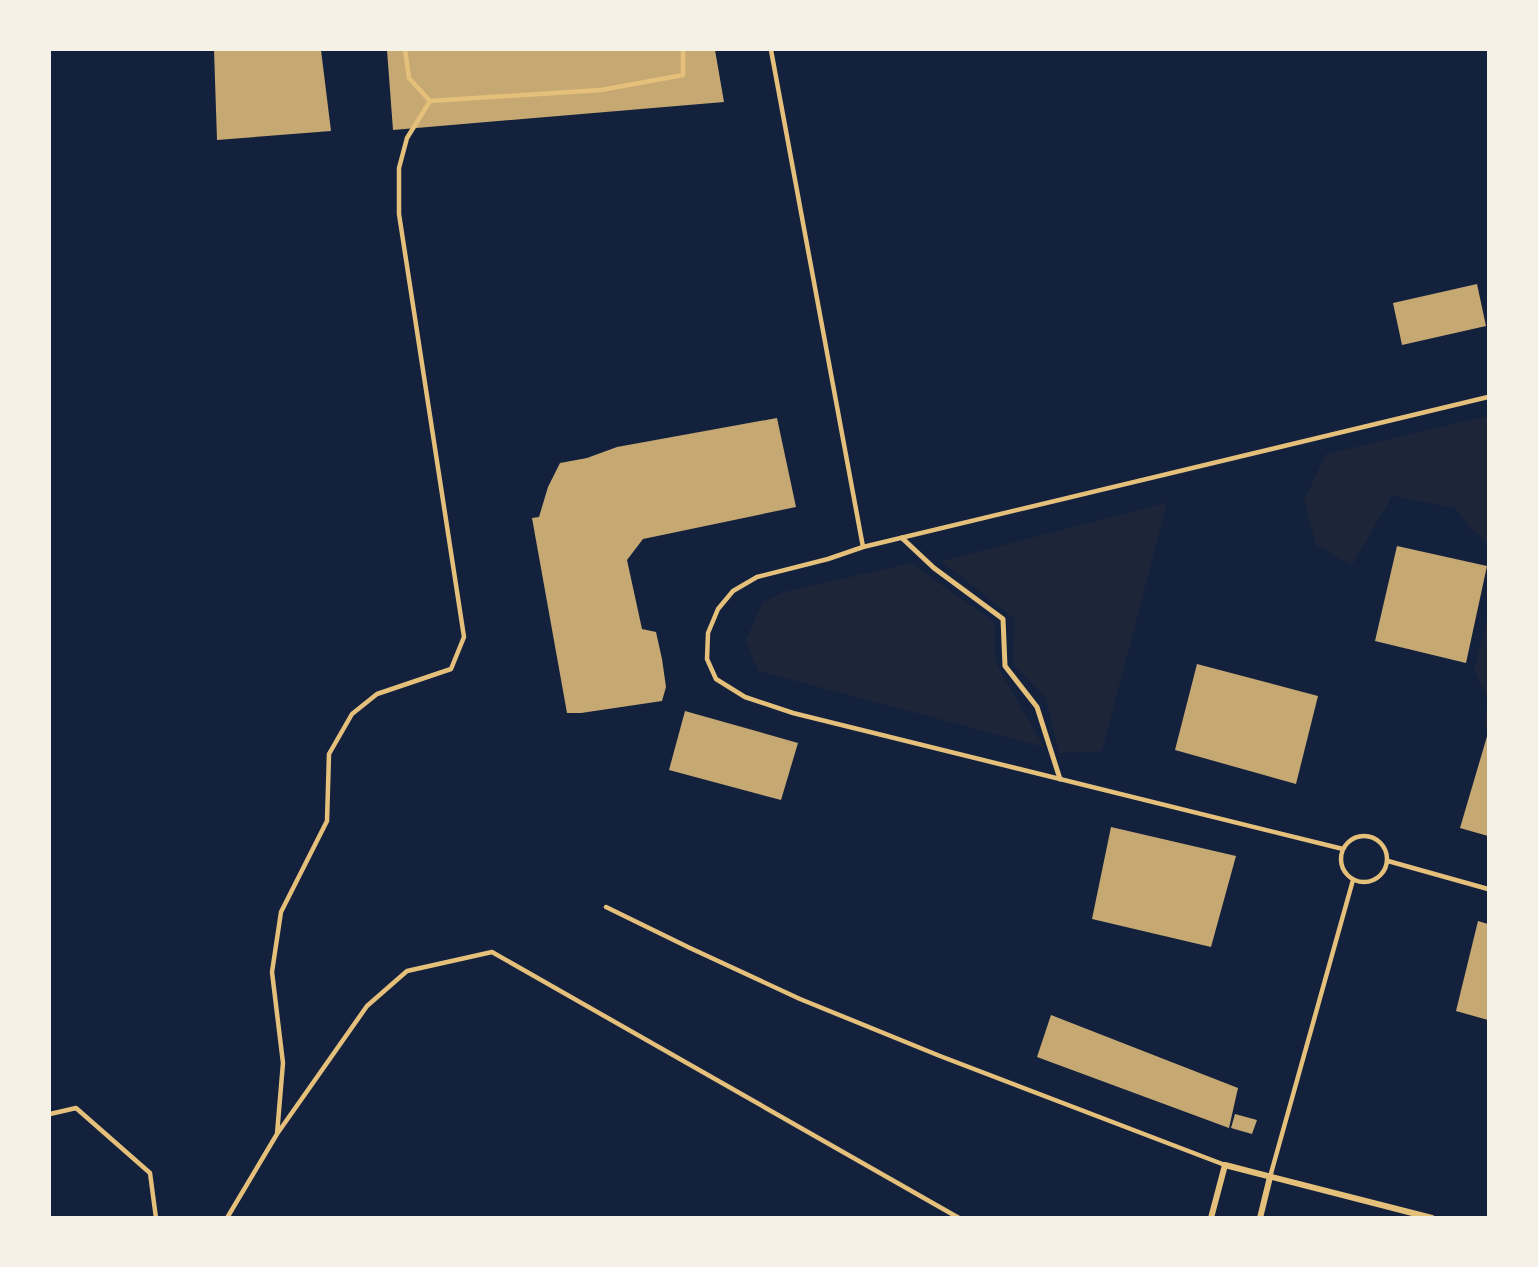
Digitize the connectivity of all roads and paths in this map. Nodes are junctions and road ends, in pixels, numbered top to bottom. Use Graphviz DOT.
graph roads {
  1 [pos="405,50"];
  2 [pos="683,50"];
  3 [pos="771,50"];
  4 [pos="430,101"];
  5 [pos="1488,397"];
  6 [pos="902,538"];
  7 [pos="863,548"];
  8 [pos="1060,779"];
  9 [pos="1343,849"];
  10 [pos="1388,861"];
  11 [pos="1353,880"];
  12 [pos="1488,889"];
  13 [pos="606,907"];
  14 [pos="50,1114"];
  15 [pos="277,1134"];
  16 [pos="1225,1165"];
  17 [pos="1270,1178"];
  18 [pos="156,1218"];
  19 [pos="227,1218"];
  20 [pos="959,1218"];
  21 [pos="1211,1218"];
  22 [pos="1260,1218"];
  23 [pos="1432,1218"];
  1 -- 4 [label="lane"];
  2 -- 4 [label="lane"];
  3 -- 7 [label="lane"];
  4 -- 15 [label="lane"];
  5 -- 6 [label="lane"];
  6 -- 7 [label="lane"];
  6 -- 8 [label="street"];
  7 -- 8 [label="lane"];
  8 -- 9 [label="lane"];
  9 -- 10 [label="lane"];
  9 -- 11 [label="lane"];
  10 -- 11 [label="lane"];
  10 -- 12 [label="lane"];
  11 -- 17 [label="lane"];
  13 -- 16 [label="lane"];
  14 -- 18 [label="lane"];
  15 -- 19 [label="lane"];
  15 -- 20 [label="lane"];
  16 -- 17 [label="street"];
  16 -- 21 [label="street"];
  17 -- 22 [label="street"];
  17 -- 23 [label="street"];
}
